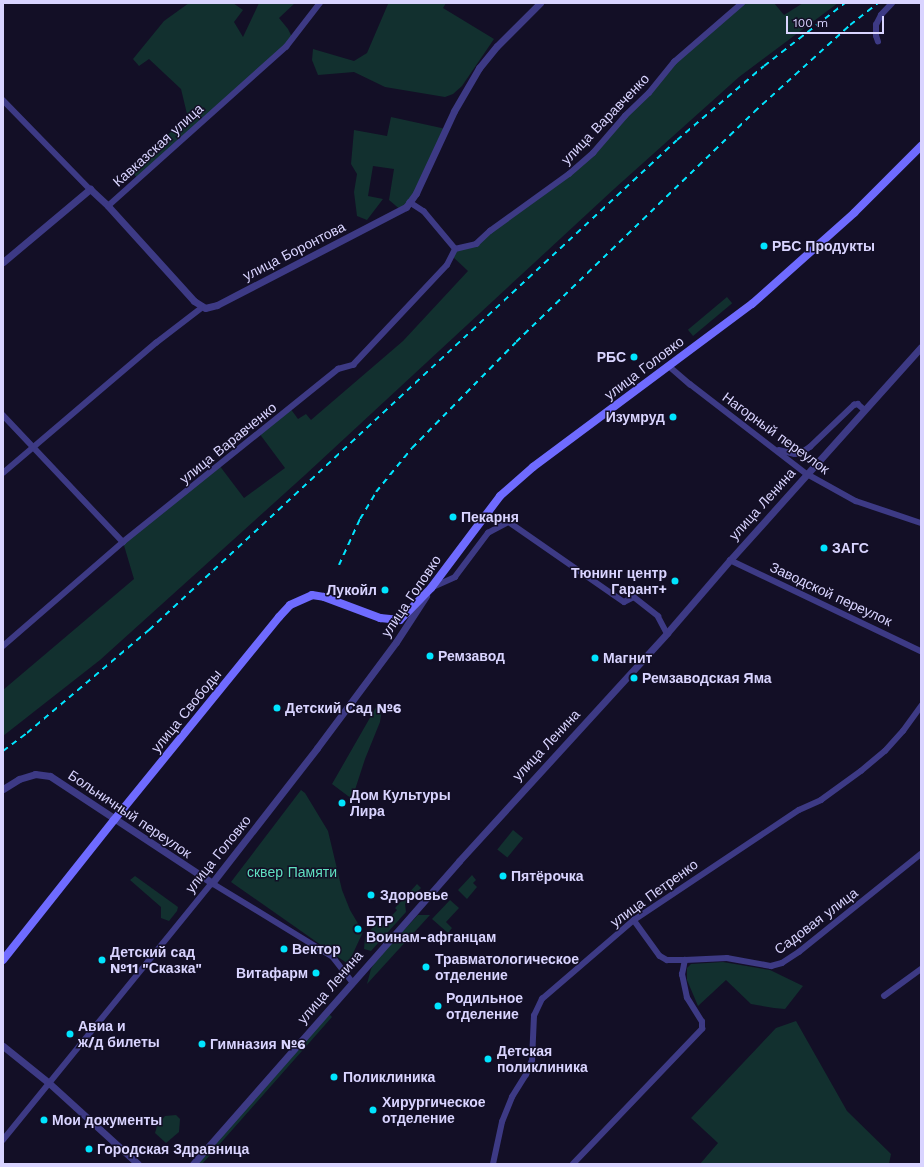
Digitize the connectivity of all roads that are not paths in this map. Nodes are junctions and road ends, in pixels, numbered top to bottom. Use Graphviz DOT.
graph roads {
  1 [pos="320,3"];
  2 [pos="540,3"];
  3 [pos="742,3"];
  4 [pos="892,3"];
  5 [pos="878,42"];
  6 [pos="3,100"];
  7 [pos="921,146"];
  8 [pos="90,189"];
  9 [pos="410,203"];
  10 [pos="108,206"];
  11 [pos="455,249"];
  12 [pos="3,262"];
  13 [pos="202,307"];
  14 [pos="921,346"];
  15 [pos="669,366"];
  16 [pos="865,410"];
  17 [pos="3,415"];
  18 [pos="33,448"];
  19 [pos="774,449"];
  20 [pos="3,473"];
  21 [pos="807,474"];
  22 [pos="921,522"];
  23 [pos="123,542"];
  24 [pos="730,560"];
  25 [pos="431,588"];
  26 [pos="667,633"];
  27 [pos="3,646"];
  28 [pos="921,651"];
  29 [pos="921,706"];
  30 [pos="3,789"];
  31 [pos="114,820"];
  32 [pos="921,854"];
  33 [pos="212,883"];
  34 [pos="634,920"];
  35 [pos="3,960"];
  36 [pos="685,960"];
  37 [pos="921,969"];
  38 [pos="352,982"];
  39 [pos="884,996"];
  40 [pos="3,1046"];
  41 [pos="49,1083"];
  42 [pos="3,1140"];
  43 [pos="138,1164"];
  44 [pos="193,1164"];
  45 [pos="493,1164"];
  46 [pos="572,1164"];
  1 -- 10 [label="street, Кавказская улица"];
  2 -- 9 [label="street, улица Боронтова"];
  3 -- 11 [label="street, улица Варавченко"];
  4 -- 5 [label="street"];
  6 -- 8 [label="street"];
  7 -- 15 [label="main road, улица Головко"];
  8 -- 10 [label="street, Кавказская улица"];
  8 -- 12 [label="street"];
  9 -- 11 [label="street"];
  9 -- 13 [label="street, улица Боронтова"];
  10 -- 13 [label="street"];
  11 -- 23 [label="street, улица Варавченко"];
  13 -- 18 [label="street, улица Боронтова"];
  14 -- 16 [label="street, улица Ленина"];
  15 -- 19 [label="street, Нагорный переулок"];
  15 -- 25 [label="main road, улица Головко"];
  16 -- 19 [label="street"];
  16 -- 21 [label="street, улица Ленина"];
  17 -- 18 [label="street"];
  18 -- 20 [label="street, улица Боронтова"];
  18 -- 23 [label="street"];
  19 -- 21 [label="street, Нагорный переулок"];
  21 -- 22 [label="street, Нагорный переулок"];
  21 -- 24 [label="street, улица Ленина"];
  23 -- 27 [label="street, улица Варавченко"];
  24 -- 26 [label="street, улица Ленина"];
  24 -- 28 [label="street, Заводской переулок"];
  25 -- 26 [label="street"];
  25 -- 31 [label="main road, улица Свободы"];
  25 -- 33 [label="street, улица Головко"];
  26 -- 38 [label="street, улица Ленина"];
  29 -- 34 [label="street, улица Петренко"];
  30 -- 31 [label="street, Больничный переулок"];
  31 -- 33 [label="street, Больничный переулок"];
  31 -- 35 [label="main road, улица Свободы"];
  32 -- 36 [label="street, Садовая улица"];
  33 -- 38 [label="street, Больничный переулок"];
  33 -- 41 [label="street, улица Головко"];
  34 -- 36 [label="street, Садовая улица"];
  34 -- 45 [label="street, улица Петренко"];
  36 -- 46 [label="street"];
  37 -- 39 [label="street"];
  38 -- 44 [label="street, улица Ленина"];
  40 -- 41 [label="street"];
  41 -- 42 [label="street, улица Головко"];
  41 -- 43 [label="street"];
}
